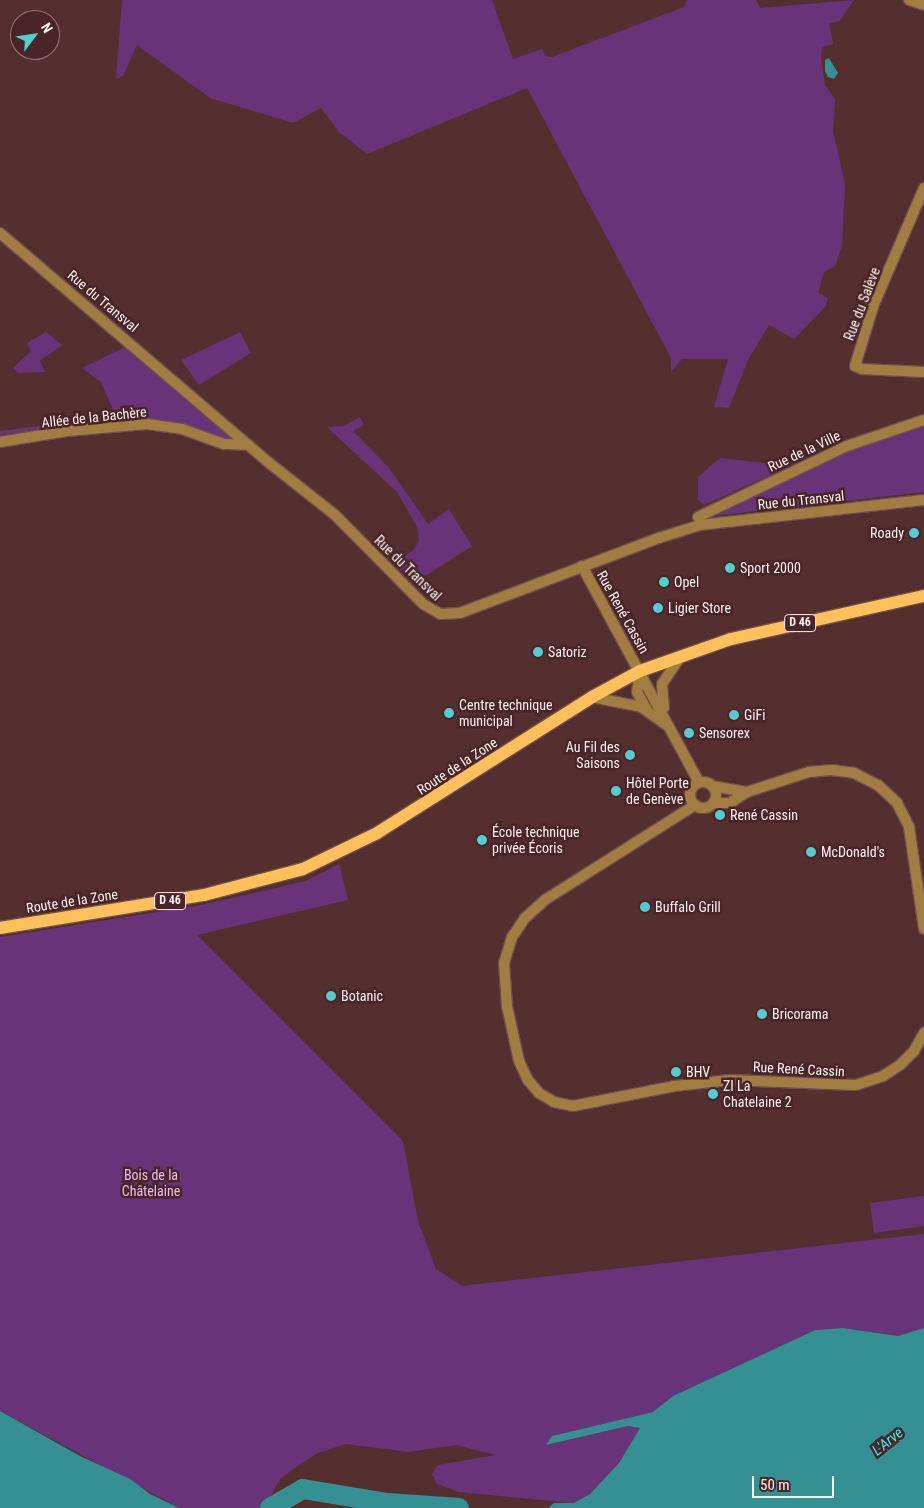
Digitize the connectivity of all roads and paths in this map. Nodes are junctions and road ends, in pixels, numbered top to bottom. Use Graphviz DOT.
graph roads {
  1 [pos="909,0"];
  2 [pos="924,5"];
  3 [pos="924,188"];
  4 [pos="0,233"];
  5 [pos="924,372"];
  6 [pos="923,421"];
  7 [pos="0,442"];
  8 [pos="248,445"];
  9 [pos="924,500"];
  10 [pos="698,517"];
  11 [pos="582,566"];
  12 [pos="922,595"];
  13 [pos="682,655"];
  14 [pos="640,671"];
  15 [pos="592,697"];
  16 [pos="647,710"];
  17 [pos="670,726"];
  18 [pos="699,782"];
  19 [pos="712,786"];
  20 [pos="747,792"];
  21 [pos="713,803"];
  22 [pos="695,805"];
  23 [pos="0,928"];
  24 [pos="924,929"];
  25 [pos="924,1033"];
  1 -- 2 [label="street"];
  3 -- 5 [label="street, Rue du Salève"];
  4 -- 8 [label="street, Rue du Transval"];
  6 -- 10 [label="street, Rue de la Ville"];
  7 -- 8 [label="street, Allée de la Bachère"];
  8 -- 11 [label="street, Rue du Transval"];
  9 -- 11 [label="street, Rue du Transval"];
  11 -- 14 [label="street, Rue René Cassin"];
  12 -- 13 [label="main road, Route de la Zone / D 46"];
  13 -- 14 [label="main road, Route de la Zone / D 46"];
  13 -- 17 [label="street, Rue René Cassin"];
  14 -- 15 [label="main road, Route de la Zone / D 46"];
  14 -- 16 [label="street, Rue René Cassin"];
  14 -- 17 [label="street, Rue René Cassin"];
  15 -- 16 [label="street, Rue René Cassin"];
  15 -- 23 [label="main road, Route de la Zone / D 46"];
  16 -- 17 [label="street, Rue René Cassin"];
  17 -- 18 [label="street, Rue René Cassin"];
  18 -- 19 [label="street, Rue René Cassin"];
  18 -- 22 [label="street"];
  19 -- 20 [label="street, Rue René Cassin"];
  19 -- 21 [label="street"];
  20 -- 21 [label="street, Rue René Cassin"];
  20 -- 24 [label="street, Rue René Cassin"];
  21 -- 22 [label="street, Rue René Cassin"];
  22 -- 25 [label="street, Rue René Cassin"];
}
